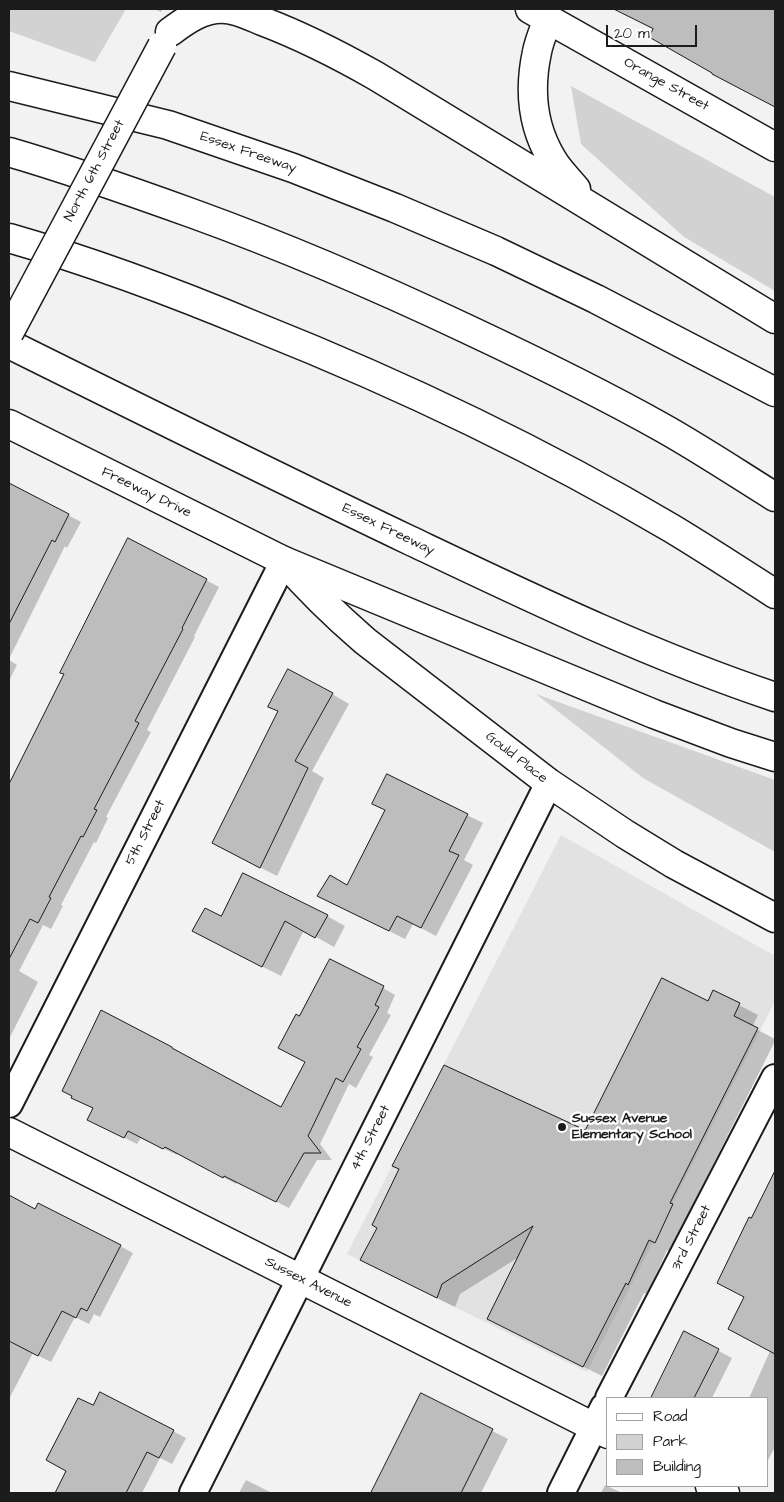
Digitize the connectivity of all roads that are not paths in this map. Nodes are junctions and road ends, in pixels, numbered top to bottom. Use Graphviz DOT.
graph roads {
  1 [pos="543,12"];
  2 [pos="171,29"];
  3 [pos="9,86"];
  4 [pos="775,147"];
  5 [pos="9,152"];
  6 [pos="605,215"];
  7 [pos="9,238"];
  8 [pos="775,318"];
  9 [pos="9,333"];
  10 [pos="9,344"];
  11 [pos="775,392"];
  12 [pos="9,424"];
  13 [pos="775,497"];
  14 [pos="284,561"];
  15 [pos="775,594"];
  16 [pos="775,697"];
  17 [pos="775,757"];
  18 [pos="548,783"];
  19 [pos="775,918"];
  20 [pos="775,1078"];
  21 [pos="9,1104"];
  22 [pos="9,1132"];
  23 [pos="301,1279"];
  24 [pos="609,1397"];
  25 [pos="606,1408"];
  26 [pos="601,1430"];
  27 [pos="712,1487"];
  28 [pos="193,1493"];
  29 [pos="561,1493"];
  30 [pos="725,1493"];
  1 -- 4 [label="main road, Orange Street"];
  1 -- 6 [label="main road"];
  2 -- 6 [label="main road"];
  2 -- 9 [label="main road, North 6th Street, bridge"];
  3 -- 11 [label="main road, Essex Freeway"];
  5 -- 13 [label="main road"];
  6 -- 8 [label="main road"];
  7 -- 15 [label="main road"];
  10 -- 16 [label="main road, Essex Freeway"];
  12 -- 14 [label="main road, Freeway Drive"];
  14 -- 17 [label="main road, Freeway Drive"];
  14 -- 18 [label="main road, Gould Place"];
  14 -- 21 [label="street, 5th Street"];
  18 -- 19 [label="main road, Gould Place"];
  18 -- 23 [label="street, 4th Street"];
  20 -- 24 [label="street, 3rd Street"];
  22 -- 23 [label="main road, Sussex Avenue"];
  23 -- 26 [label="main road, Sussex Avenue"];
  23 -- 28 [label="street, 4th Street"];
  25 -- 26 [label="street, 3rd Street"];
  26 -- 29 [label="street, 3rd Street"];
  27 -- 30 [label="main road"];
}
